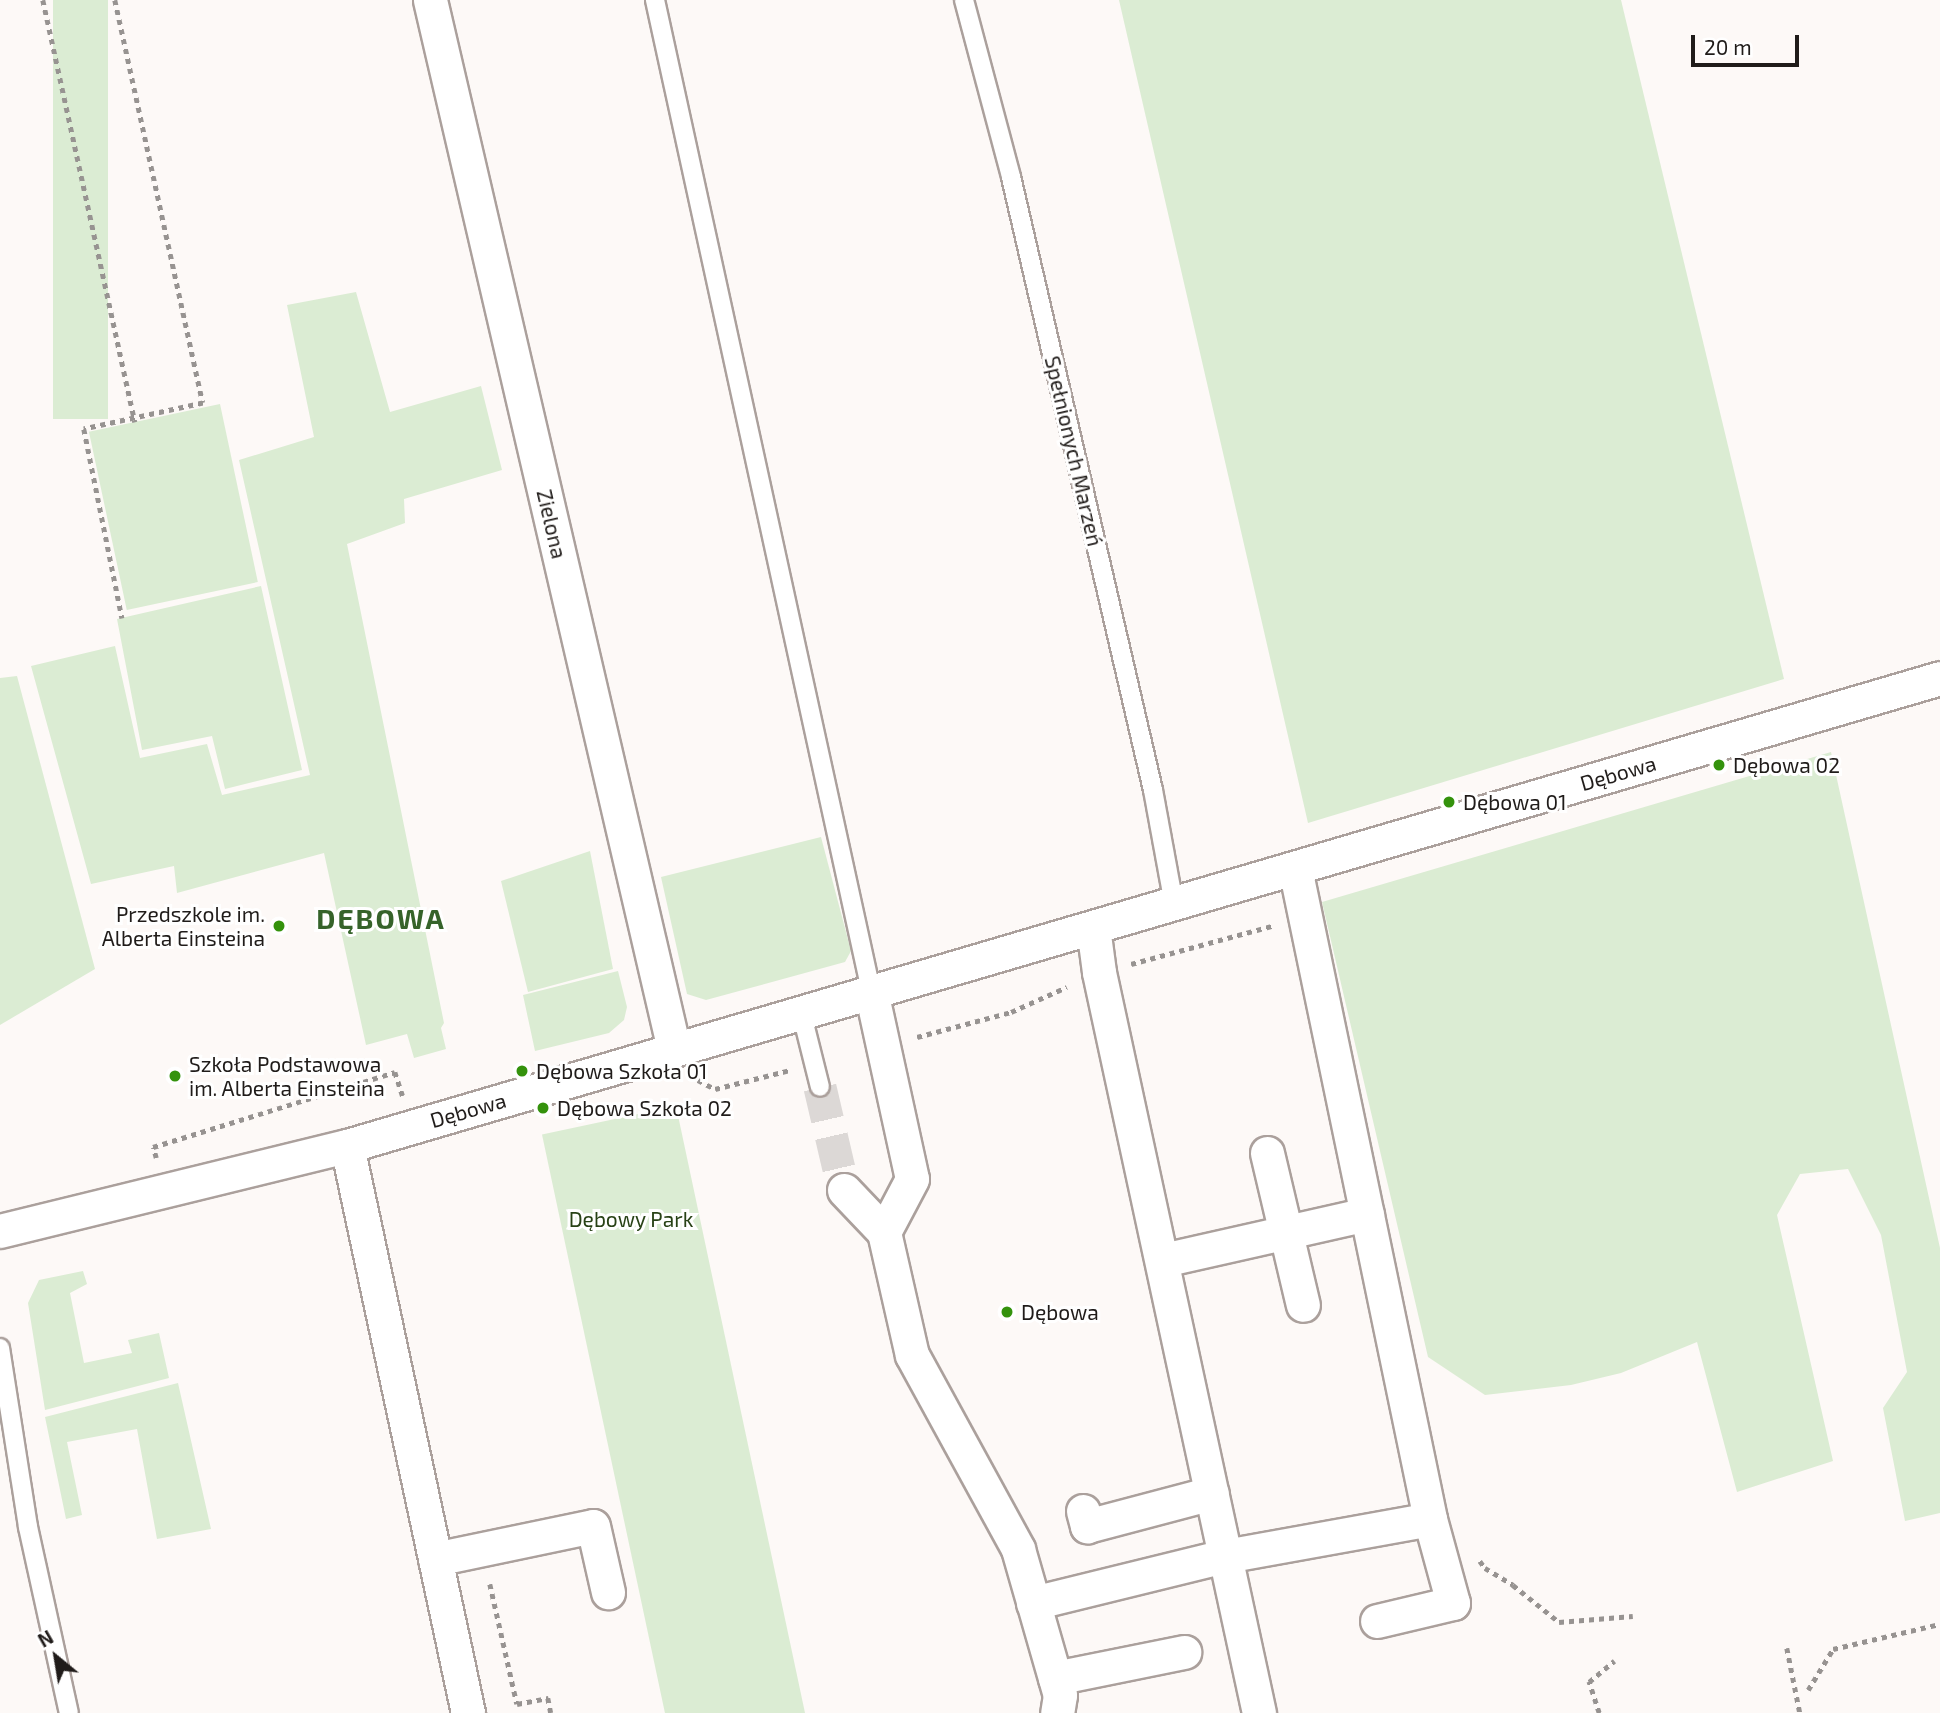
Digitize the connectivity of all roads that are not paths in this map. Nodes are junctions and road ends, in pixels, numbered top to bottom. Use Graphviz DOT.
graph roads {
  1 [pos="430,0"];
  2 [pos="655,0"];
  3 [pos="964,0"];
  4 [pos="1940,678"];
  5 [pos="1295,868"];
  6 [pos="1174,904"];
  7 [pos="1093,927"];
  8 [pos="871,990"];
  9 [pos="802,1011"];
  10 [pos="674,1049"];
  11 [pos="820,1087"];
  12 [pos="347,1146"];
  13 [pos="1267,1153"];
  14 [pos="844,1190"];
  15 [pos="1367,1214"];
  16 [pos="0,1231"];
  17 [pos="884,1232"];
  18 [pos="1285,1233"];
  19 [pos="1163,1260"];
  20 [pos="1303,1306"];
  21 [pos="0,1348"];
  22 [pos="1212,1493"];
  23 [pos="1083,1511"];
  24 [pos="1430,1519"];
  25 [pos="1225,1556"];
  26 [pos="435,1559"];
  27 [pos="608,1592"];
  28 [pos="1033,1603"];
  29 [pos="1377,1621"];
  30 [pos="1184,1651"];
  31 [pos="1055,1678"];
  32 [pos="69,1713"];
  33 [pos="468,1713"];
  34 [pos="1057,1713"];
  35 [pos="1259,1713"];
  1 -- 10 [label="street, Zielona"];
  2 -- 8 [label="lane"];
  3 -- 6 [label="lane, Spełnionych Marzeń"];
  4 -- 5 [label="street, Dębowa"];
  5 -- 6 [label="street, Dębowa"];
  5 -- 15 [label="street"];
  6 -- 7 [label="street, Dębowa"];
  7 -- 8 [label="street, Dębowa"];
  7 -- 19 [label="street"];
  8 -- 9 [label="street, Dębowa"];
  8 -- 17 [label="street"];
  9 -- 10 [label="street, Dębowa"];
  9 -- 11 [label="lane"];
  10 -- 12 [label="street, Dębowa"];
  12 -- 16 [label="street, Dębowa"];
  12 -- 26 [label="street"];
  13 -- 18 [label="street"];
  14 -- 17 [label="street"];
  15 -- 18 [label="street"];
  15 -- 24 [label="street"];
  17 -- 28 [label="street"];
  18 -- 19 [label="street"];
  18 -- 20 [label="street"];
  19 -- 22 [label="street"];
  21 -- 32 [label="lane"];
  22 -- 23 [label="street"];
  22 -- 25 [label="street"];
  24 -- 25 [label="street"];
  24 -- 29 [label="street"];
  25 -- 28 [label="street"];
  25 -- 35 [label="street"];
  26 -- 27 [label="street"];
  26 -- 33 [label="street"];
  28 -- 31 [label="street"];
  30 -- 31 [label="street"];
  31 -- 34 [label="street"];
}
